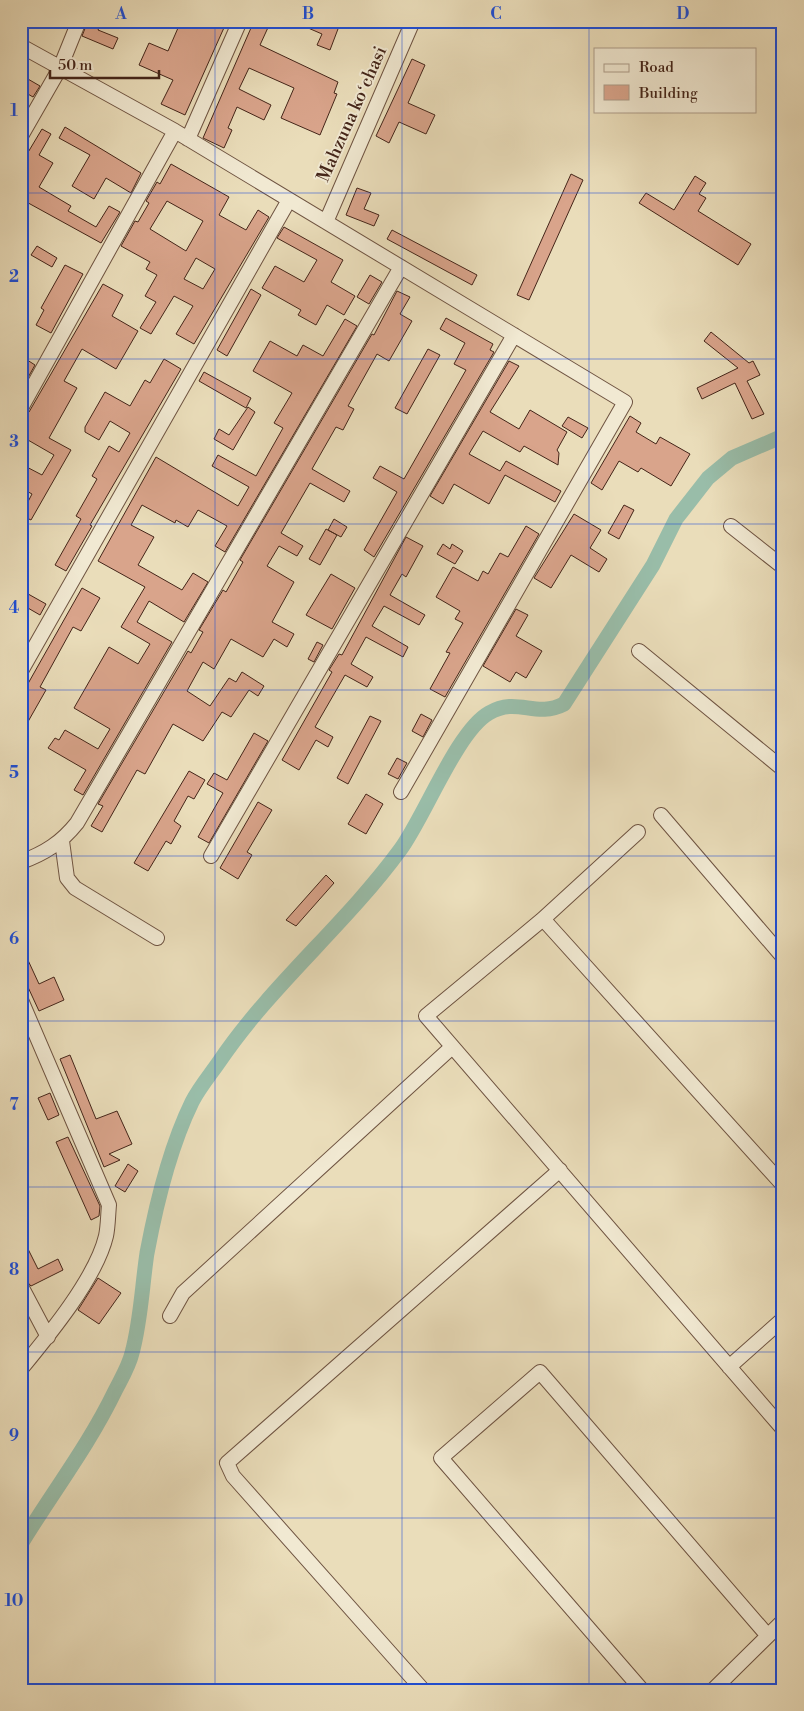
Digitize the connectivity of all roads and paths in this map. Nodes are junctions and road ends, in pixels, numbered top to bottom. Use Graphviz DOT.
graph roads {
  1 [pos="79,21"];
  2 [pos="240,21"];
  3 [pos="413,21"];
  4 [pos="21,46"];
  5 [pos="60,68"];
  6 [pos="175,131"];
  7 [pos="21,136"];
  8 [pos="188,139"];
  9 [pos="289,200"];
  10 [pos="326,222"];
  11 [pos="401,267"];
  12 [pos="514,336"];
  13 [pos="21,408"];
  14 [pos="731,526"];
  15 [pos="783,567"];
  16 [pos="639,651"];
  17 [pos="21,671"];
  18 [pos="783,769"];
  19 [pos="401,792"];
  20 [pos="661,815"];
  21 [pos="638,832"];
  22 [pos="62,841"];
  23 [pos="211,856"];
  24 [pos="21,862"];
  25 [pos="543,920"];
  26 [pos="157,938"];
  27 [pos="783,957"];
  28 [pos="21,1000"];
  29 [pos="452,1046"];
  30 [pos="560,1170"];
  31 [pos="783,1185"];
  32 [pos="21,1286"];
  33 [pos="170,1316"];
  34 [pos="783,1318"];
  35 [pos="48,1337"];
  36 [pos="729,1367"];
  37 [pos="21,1369"];
  38 [pos="783,1429"];
  39 [pos="783,1621"];
  40 [pos="768,1636"];
  41 [pos="423,1690"];
  42 [pos="642,1690"];
  43 [pos="713,1690"];
  1 -- 5 [label="street"];
  2 -- 8 [label="street"];
  3 -- 10 [label="street, Mahzuna koʻchasi"];
  4 -- 5 [label="street"];
  5 -- 6 [label="street"];
  5 -- 7 [label="street"];
  6 -- 8 [label="street"];
  6 -- 13 [label="street"];
  8 -- 9 [label="street"];
  9 -- 10 [label="street"];
  9 -- 17 [label="street"];
  10 -- 11 [label="street"];
  11 -- 12 [label="street"];
  11 -- 22 [label="street"];
  12 -- 19 [label="street"];
  12 -- 23 [label="street"];
  14 -- 15 [label="street"];
  16 -- 18 [label="street"];
  20 -- 27 [label="street"];
  21 -- 25 [label="street"];
  22 -- 24 [label="street"];
  22 -- 26 [label="street"];
  25 -- 29 [label="street"];
  25 -- 31 [label="street"];
  28 -- 35 [label="street"];
  29 -- 30 [label="street"];
  29 -- 33 [label="street"];
  30 -- 36 [label="street"];
  30 -- 41 [label="street"];
  32 -- 35 [label="street"];
  34 -- 36 [label="street"];
  35 -- 37 [label="street"];
  36 -- 38 [label="street"];
  39 -- 40 [label="street"];
  40 -- 42 [label="street"];
  40 -- 43 [label="street"];
}
